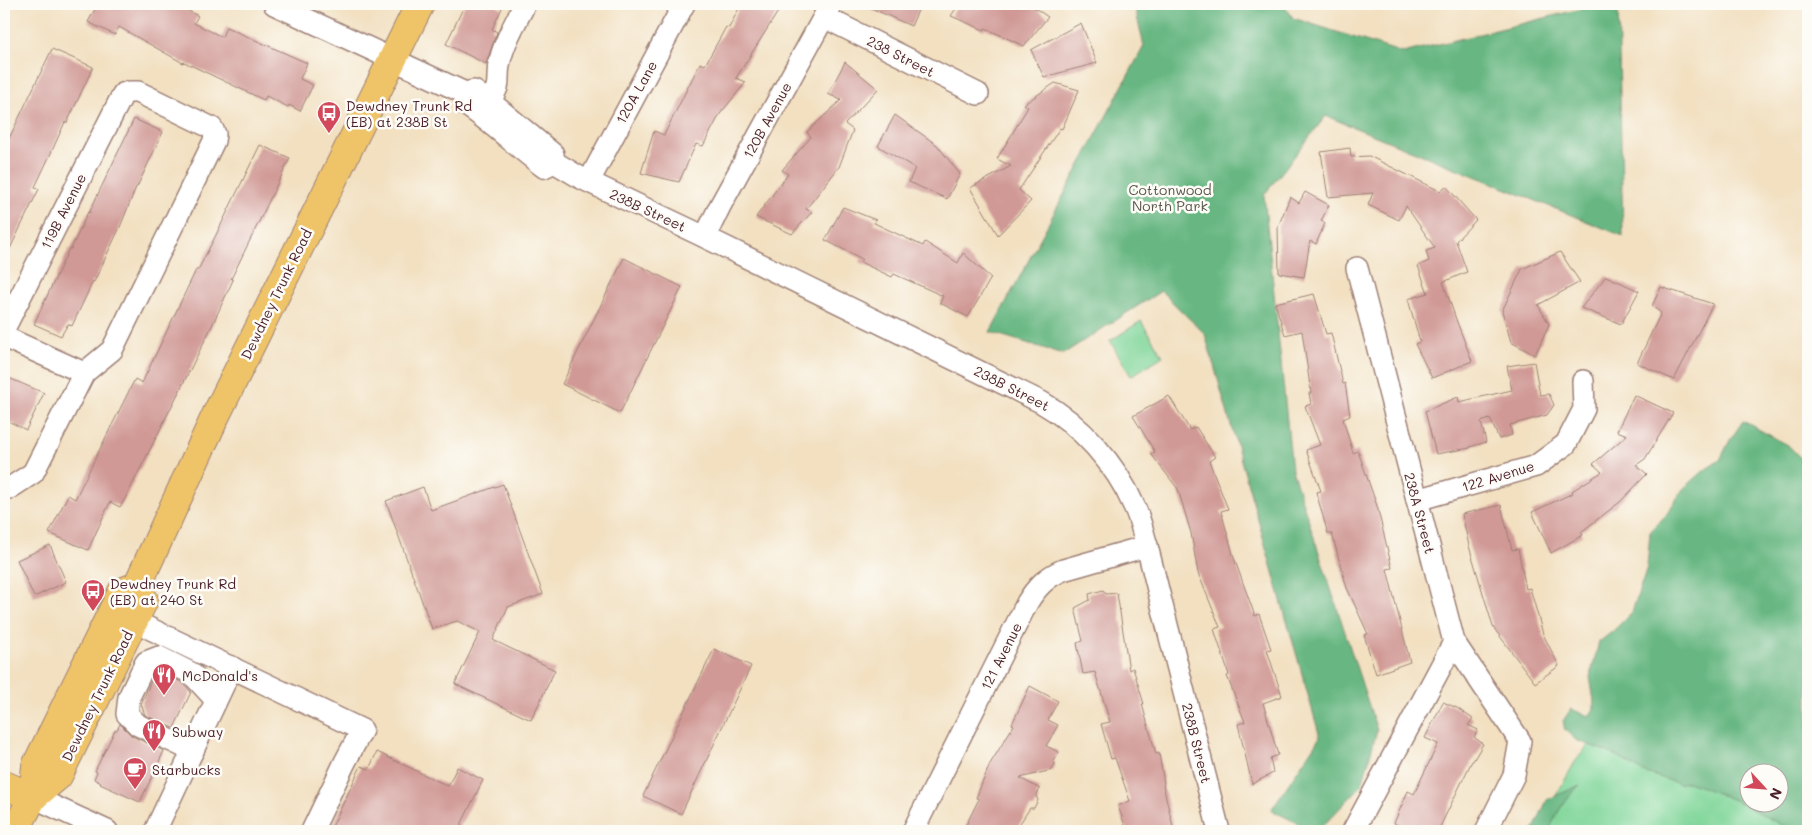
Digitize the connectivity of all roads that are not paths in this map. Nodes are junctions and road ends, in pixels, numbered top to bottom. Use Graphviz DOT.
graph roads {
  1 [pos="274,4"];
  2 [pos="420,4"];
  3 [pos="525,4"];
  4 [pos="684,4"];
  5 [pos="827,10"];
  6 [pos="393,58"];
  7 [pos="465,94"];
  8 [pos="978,94"];
  9 [pos="489,101"];
  10 [pos="554,162"];
  11 [pos="588,182"];
  12 [pos="705,237"];
  13 [pos="1357,268"];
  14 [pos="4,329"];
  15 [pos="4,337"];
  16 [pos="84,373"];
  17 [pos="1583,380"];
  18 [pos="10,488"];
  19 [pos="1417,500"];
  20 [pos="1147,546"];
  21 [pos="137,586"];
  22 [pos="134,621"];
  23 [pos="1454,642"];
  24 [pos="232,667"];
  25 [pos="216,700"];
  26 [pos="193,751"];
  27 [pos="4,785"];
  28 [pos="33,797"];
  29 [pos="15,831"];
  30 [pos="107,831"];
  31 [pos="155,831"];
  32 [pos="312,831"];
  33 [pos="913,831"];
  34 [pos="1219,831"];
  35 [pos="1353,831"];
  36 [pos="1486,831"];
  1 -- 6 [label="street, 238B Street"];
  2 -- 6 [label="main road, Dewdney Trunk Road"];
  3 -- 9 [label="street"];
  4 -- 11 [label="street, 120A Lane"];
  5 -- 8 [label="street, 238 Street"];
  5 -- 12 [label="street, 120B Avenue"];
  6 -- 7 [label="street, 238B Street"];
  6 -- 21 [label="main road, Dewdney Trunk Road"];
  7 -- 9 [label="street, 238B Street"];
  7 -- 10 [label="street, 238B Street"];
  9 -- 10 [label="street, 238B Street"];
  10 -- 11 [label="street, 238B Street"];
  11 -- 12 [label="street, 238B Street"];
  12 -- 20 [label="street, 238B Street"];
  13 -- 19 [label="street, 238A Street"];
  14 -- 16 [label="street, 119B Avenue"];
  15 -- 16 [label="street"];
  16 -- 18 [label="street"];
  17 -- 19 [label="street, 122 Avenue"];
  19 -- 23 [label="street, 238A Street"];
  20 -- 33 [label="street, 121 Avenue"];
  20 -- 34 [label="street, 238B Street"];
  21 -- 22 [label="main road, Dewdney Trunk Road"];
  21 -- 28 [label="main road, Dewdney Trunk Road"];
  22 -- 24 [label="street"];
  22 -- 28 [label="main road, Dewdney Trunk Road"];
  23 -- 35 [label="street"];
  23 -- 36 [label="street, 238A Street"];
  24 -- 25 [label="street"];
  24 -- 32 [label="street"];
  25 -- 26 [label="street"];
  25 -- 26 [label="street"];
  26 -- 31 [label="street"];
  27 -- 28 [label="main road"];
  28 -- 29 [label="main road, Dewdney Trunk Road"];
  28 -- 30 [label="street"];
}
